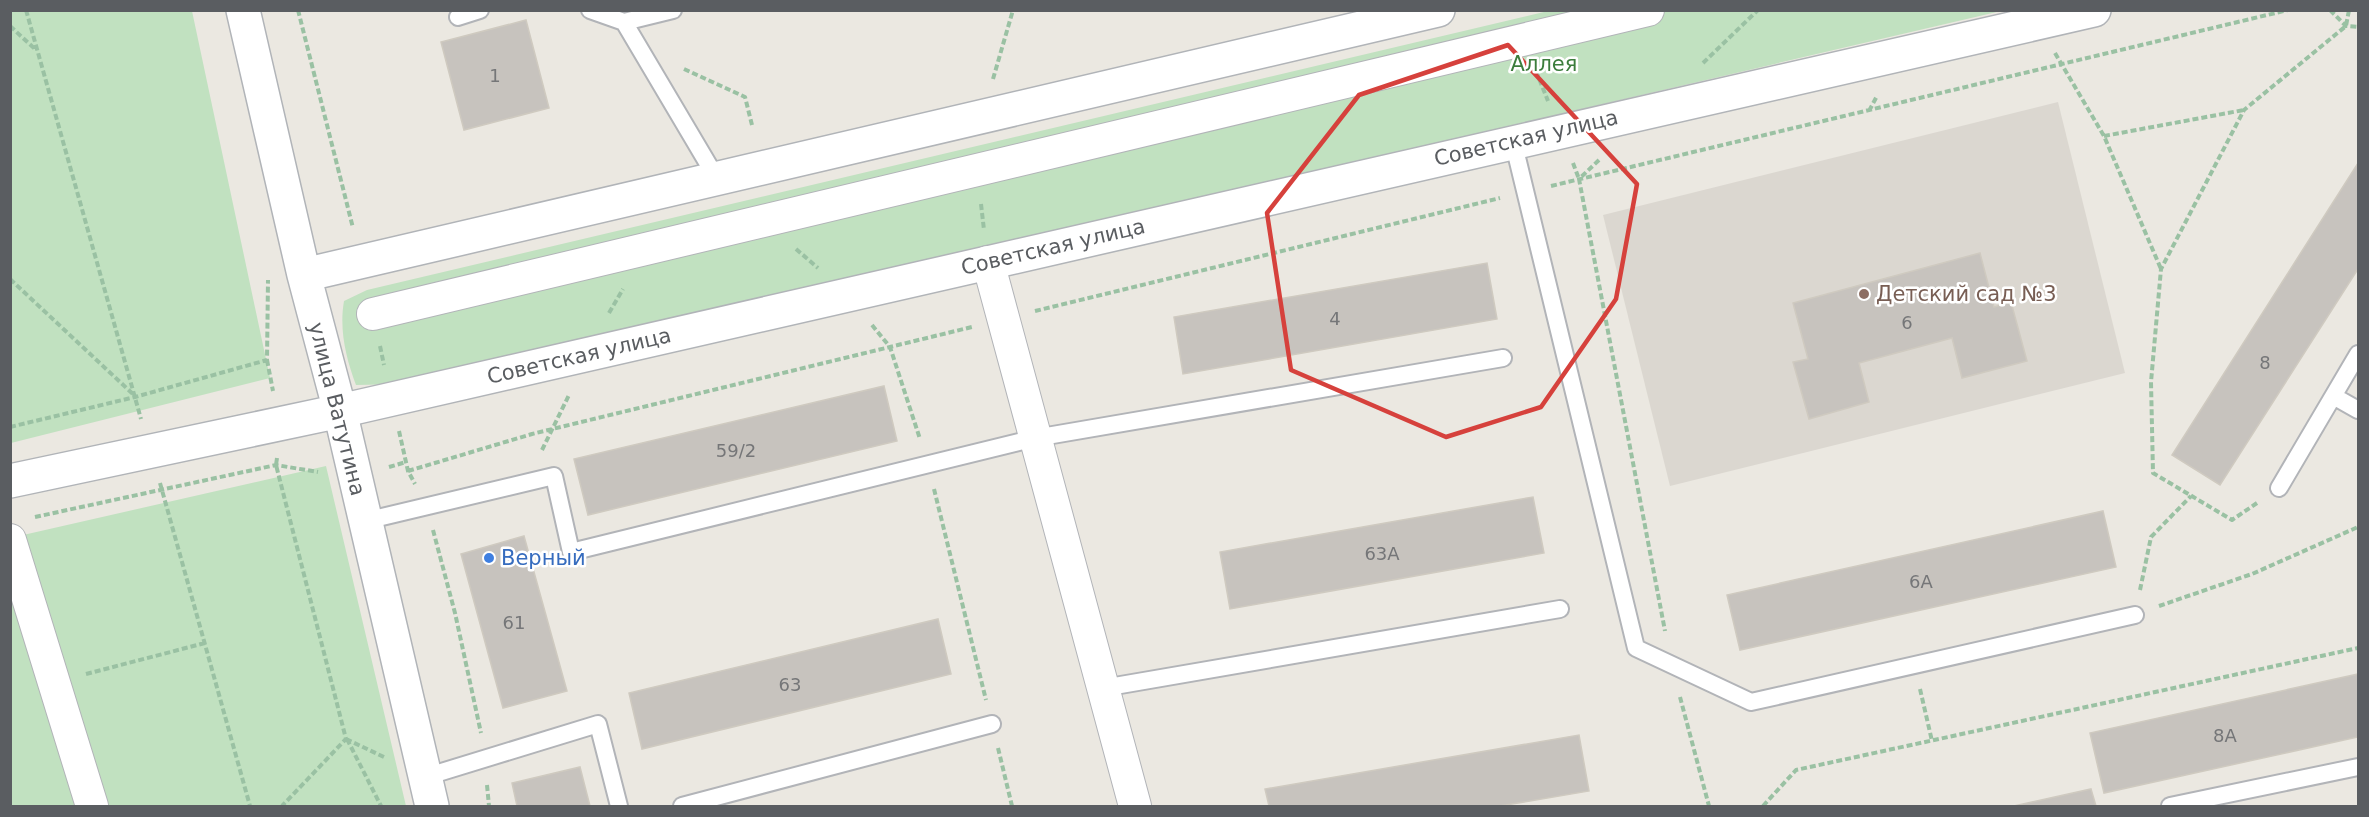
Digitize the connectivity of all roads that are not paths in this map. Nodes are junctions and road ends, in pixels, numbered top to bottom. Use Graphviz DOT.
graph roads {
  1 [pos="243,10"];
  2 [pos="480,10"];
  3 [pos="590,10"];
  4 [pos="673,10"];
  5 [pos="1438,10"];
  6 [pos="1648,10"];
  7 [pos="2094,10"];
  8 [pos="458,16"];
  9 [pos="624,22"];
  10 [pos="1513,141"];
  11 [pos="717,179"];
  12 [pos="988,262"];
  13 [pos="304,275"];
  14 [pos="373,314"];
  15 [pos="2358,354"];
  16 [pos="1503,358"];
  17 [pos="2335,397"];
  18 [pos="2358,410"];
  19 [pos="340,411"];
  20 [pos="1035,438"];
  21 [pos="10,481"];
  22 [pos="2279,488"];
  23 [pos="365,521"];
  24 [pos="10,540"];
  25 [pos="1560,609"];
  26 [pos="2135,615"];
  27 [pos="1102,688"];
  28 [pos="992,724"];
  29 [pos="2358,767"];
  30 [pos="429,792"];
  31 [pos="92,807"];
  32 [pos="619,807"];
  33 [pos="682,807"];
  34 [pos="1135,807"];
  35 [pos="2170,807"];
  1 -- 13 [label="street, улица Ватутина"];
  2 -- 8 [label="lane"];
  3 -- 9 [label="lane"];
  4 -- 9 [label="lane"];
  5 -- 11 [label="street"];
  6 -- 14 [label="street"];
  7 -- 10 [label="street, Советская улица"];
  9 -- 11 [label="lane"];
  10 -- 12 [label="street, Советская улица"];
  10 -- 26 [label="lane"];
  11 -- 13 [label="street"];
  12 -- 19 [label="street, Советская улица"];
  12 -- 20 [label="street"];
  13 -- 19 [label="street, улица Ватутина"];
  15 -- 17 [label="lane"];
  16 -- 20 [label="lane"];
  17 -- 18 [label="lane"];
  17 -- 22 [label="lane"];
  19 -- 21 [label="street, Советская улица"];
  19 -- 23 [label="street, улица Ватутина"];
  20 -- 23 [label="lane"];
  20 -- 27 [label="street"];
  23 -- 30 [label="street, улица Ватутина"];
  24 -- 31 [label="street"];
  25 -- 27 [label="lane"];
  27 -- 34 [label="street"];
  28 -- 33 [label="lane"];
  29 -- 35 [label="lane"];
  30 -- 32 [label="lane"];
}
